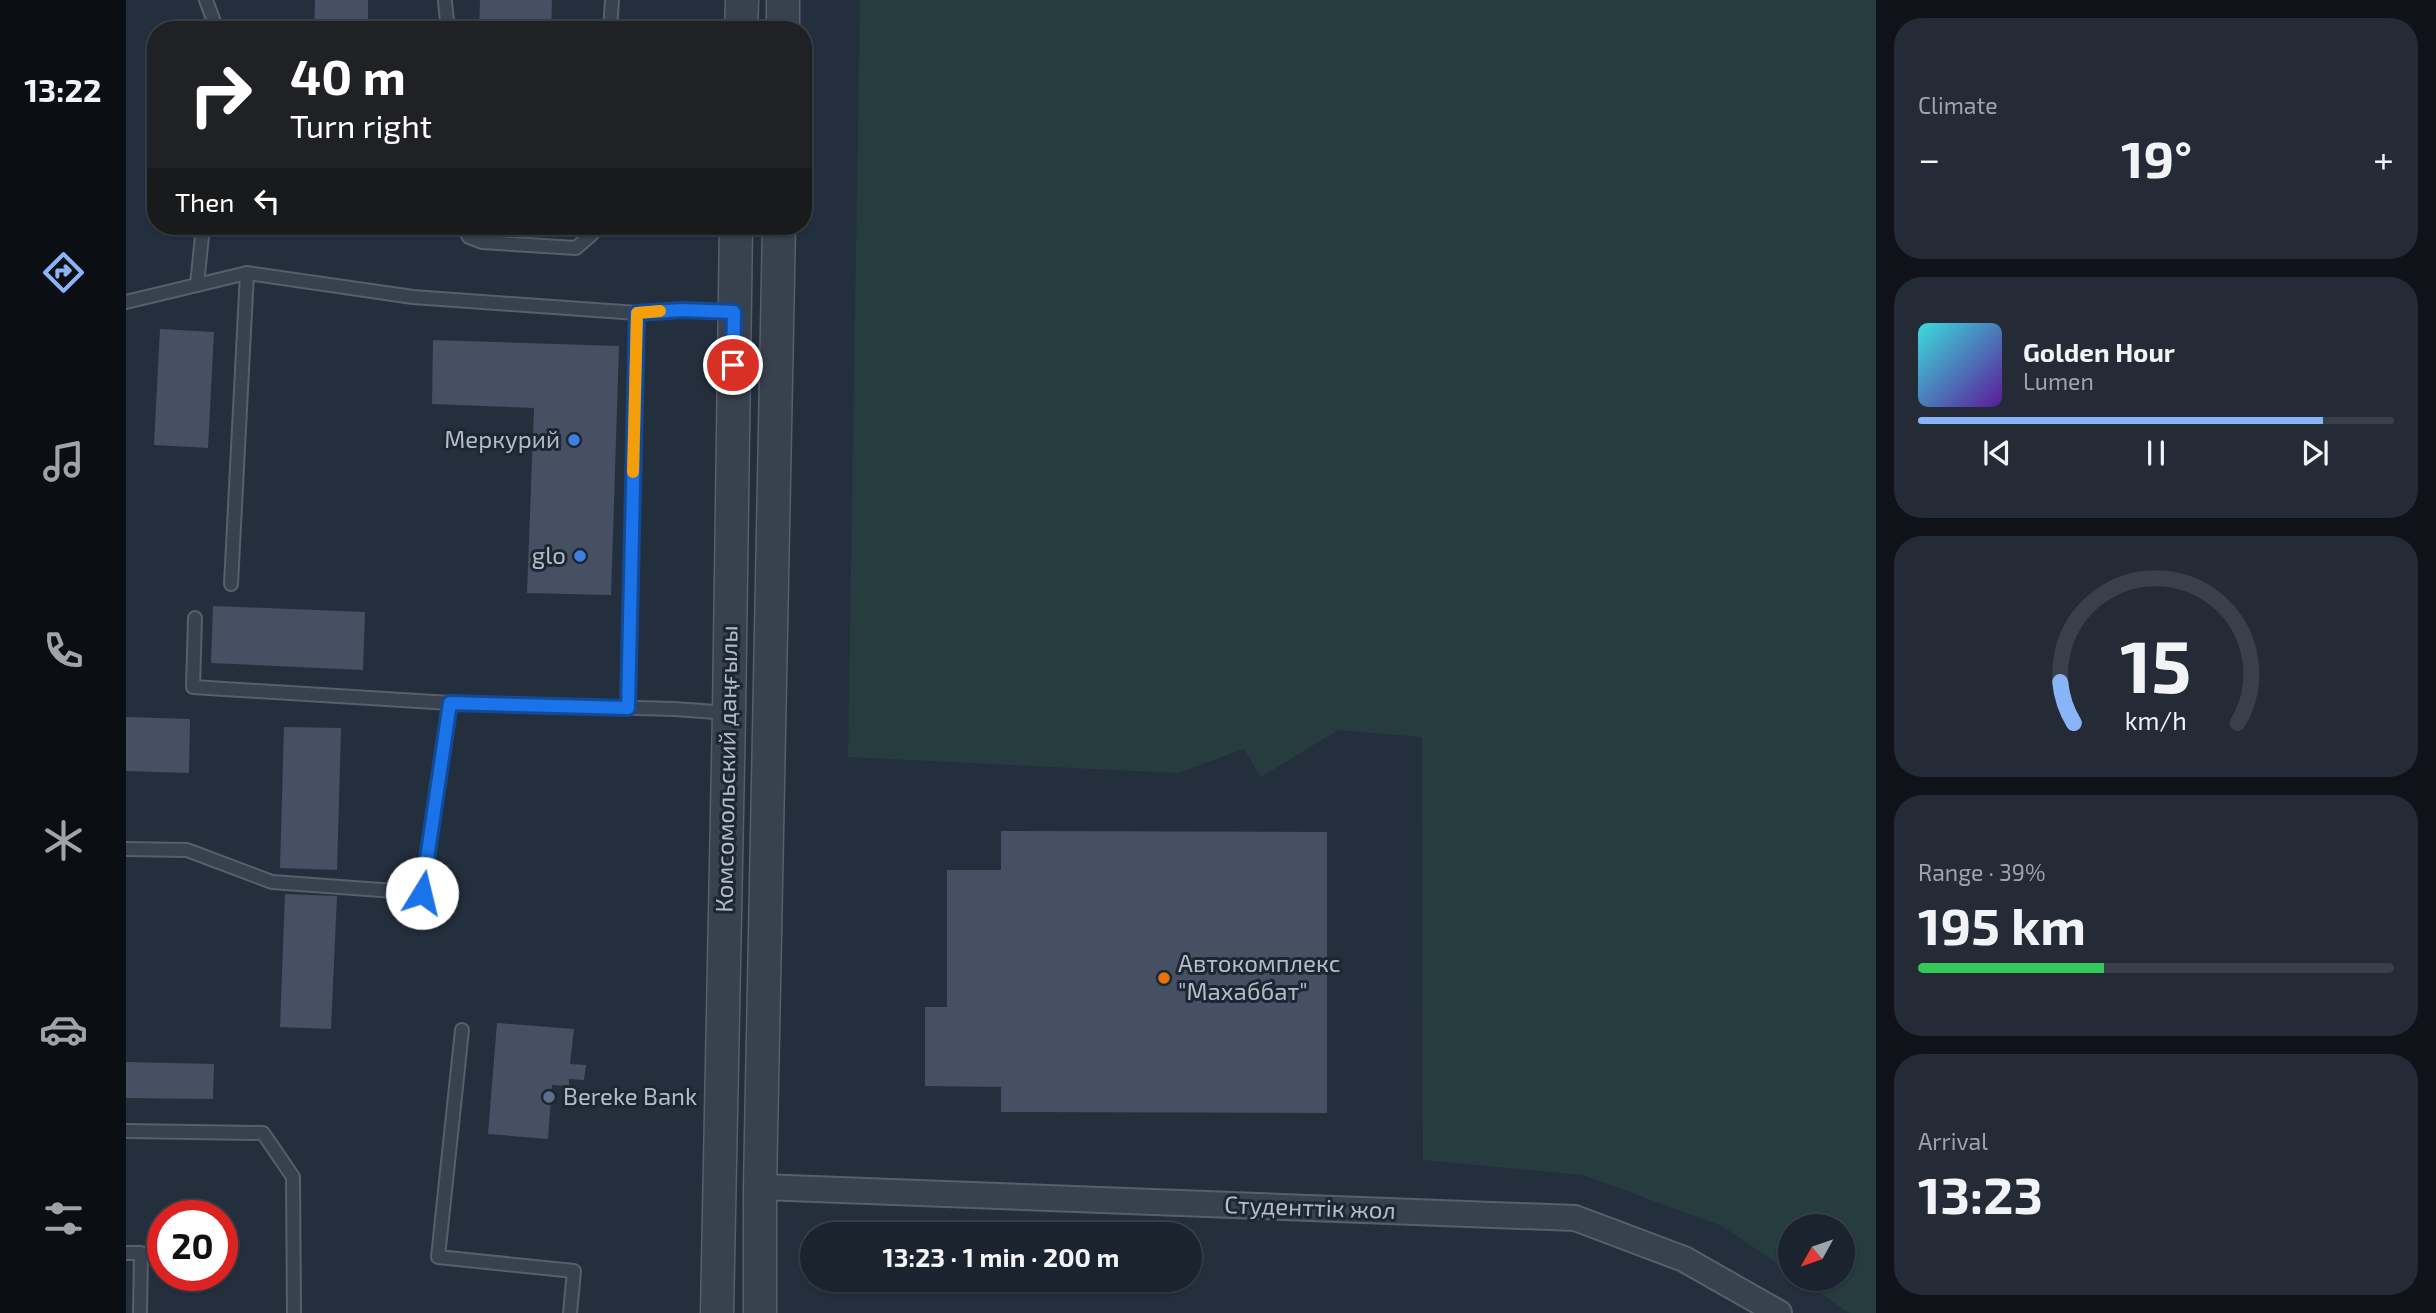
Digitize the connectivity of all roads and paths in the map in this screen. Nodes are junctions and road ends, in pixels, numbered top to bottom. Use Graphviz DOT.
graph roads {
  1 [pos="206,0"];
  2 [pos="612,0"];
  3 [pos="742,0"];
  4 [pos="783,0"];
  5 [pos="446,2"];
  6 [pos="214,21"];
  7 [pos="447,21"];
  8 [pos="611,21"];
  9 [pos="741,21"];
  10 [pos="783,21"];
  11 [pos="202,235"];
  12 [pos="468,235"];
  13 [pos="591,235"];
  14 [pos="736,235"];
  15 [pos="779,235"];
  16 [pos="247,272"];
  17 [pos="197,285"];
  18 [pos="126,302"];
  19 [pos="734,312"];
  20 [pos="637,313"];
  21 [pos="231,584"];
  22 [pos="195,618"];
  23 [pos="450,703"];
  24 [pos="628,708"];
  25 [pos="729,713"];
  26 [pos="126,849"];
  27 [pos="724,904"];
  28 [pos="765,906"];
  29 [pos="462,1030"];
  30 [pos="126,1131"];
  31 [pos="760,1187"];
  32 [pos="126,1253"];
  33 [pos="140,1313"];
  34 [pos="294,1313"];
  35 [pos="570,1313"];
  36 [pos="717,1313"];
  37 [pos="760,1313"];
  38 [pos="1779,1313"];
  1 -- 6 [label="lane"];
  2 -- 8 [label="lane"];
  3 -- 9 [label="street"];
  4 -- 10 [label="street"];
  5 -- 7 [label="lane"];
  11 -- 17 [label="lane"];
  12 -- 13 [label="lane"];
  14 -- 19 [label="street, Комсомольский даңғылы"];
  15 -- 28 [label="street, Комсомольский даңғылы"];
  16 -- 17 [label="lane"];
  16 -- 20 [label="lane"];
  16 -- 21 [label="lane"];
  17 -- 18 [label="lane"];
  19 -- 20 [label="lane"];
  19 -- 25 [label="street, Комсомольский даңғылы"];
  20 -- 24 [label="lane"];
  22 -- 23 [label="lane"];
  23 -- 24 [label="lane"];
  23 -- 26 [label="lane"];
  24 -- 25 [label="lane"];
  25 -- 27 [label="street, Комсомольский даңғылы"];
  27 -- 28 [label="street"];
  27 -- 36 [label="street, Комсомольский даңғылы"];
  28 -- 31 [label="street, Комсомольский даңғылы"];
  29 -- 35 [label="lane"];
  30 -- 34 [label="lane"];
  31 -- 37 [label="street, Комсомольский даңғылы"];
  31 -- 38 [label="street, Студенттік жол"];
  32 -- 33 [label="lane"];
}
